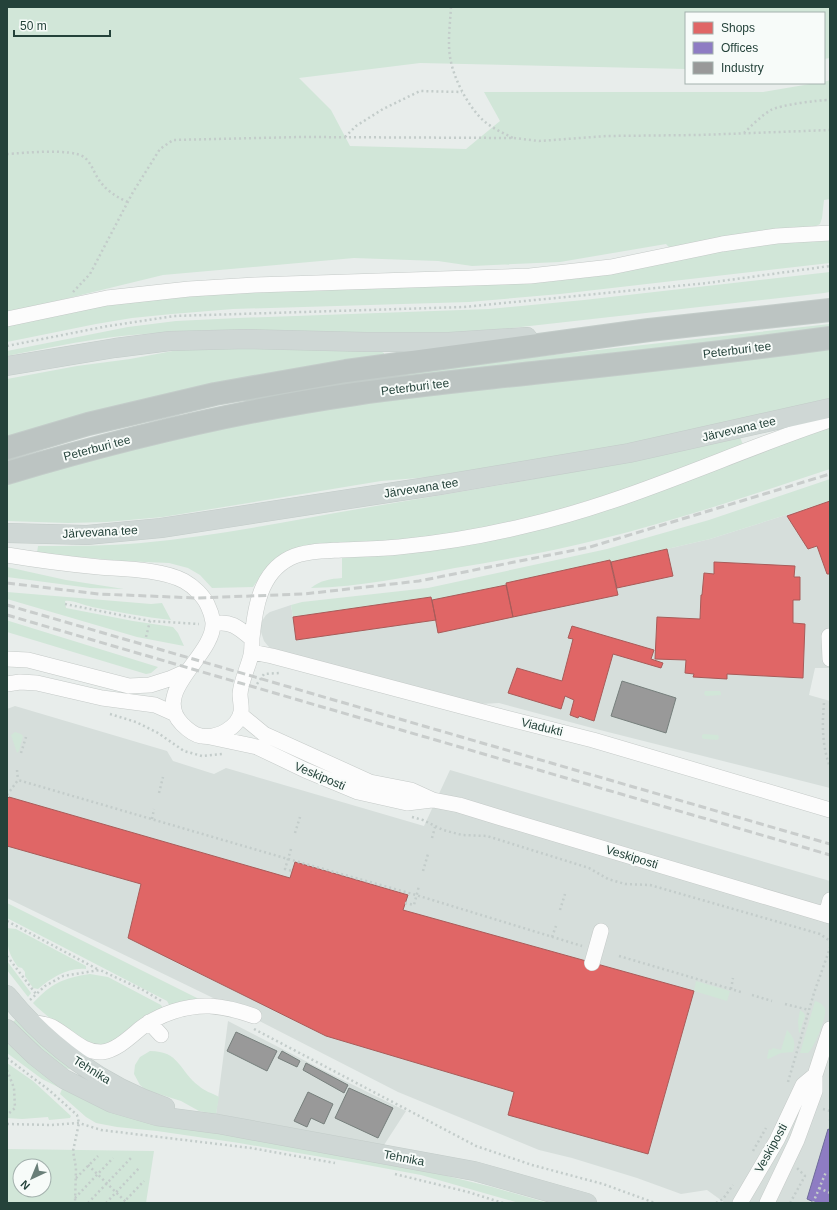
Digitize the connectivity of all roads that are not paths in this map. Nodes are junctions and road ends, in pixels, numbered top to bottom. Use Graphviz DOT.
graph roads {
  1 [pos="830,233"];
  2 [pos="830,299"];
  3 [pos="830,310"];
  4 [pos="795,314"];
  5 [pos="7,319"];
  6 [pos="649,330"];
  7 [pos="830,338"];
  8 [pos="7,366"];
  9 [pos="830,408"];
  10 [pos="830,420"];
  11 [pos="7,448"];
  12 [pos="7,473"];
  13 [pos="7,532"];
  14 [pos="7,555"];
  15 [pos="213,624"];
  16 [pos="830,636"];
  17 [pos="252,646"];
  18 [pos="7,659"];
  19 [pos="830,659"];
  20 [pos="188,671"];
  21 [pos="7,684"];
  22 [pos="173,713"];
  23 [pos="241,715"];
  24 [pos="209,737"];
  25 [pos="433,800"];
  26 [pos="830,810"];
  27 [pos="830,900"];
  28 [pos="828,915"];
  29 [pos="601,931"];
  30 [pos="592,962"];
  31 [pos="7,995"];
  32 [pos="31,1022"];
  33 [pos="150,1022"];
  34 [pos="252,1022"];
  35 [pos="830,1029"];
  36 [pos="7,1030"];
  37 [pos="161,1035"];
  38 [pos="815,1075"];
  39 [pos="218,1124"];
  40 [pos="587,1203"];
  41 [pos="740,1203"];
  42 [pos="767,1203"];
  1 -- 5 [label="street"];
  2 -- 4 [label="street"];
  3 -- 4 [label="highway"];
  4 -- 6 [label="highway"];
  6 -- 8 [label="main road"];
  6 -- 11 [label="highway, Peterburi tee"];
  7 -- 12 [label="highway, Peterburi tee"];
  9 -- 13 [label="main road, Järvevana tee"];
  10 -- 17 [label="street"];
  14 -- 15 [label="street"];
  15 -- 17 [label="street"];
  15 -- 20 [label="street"];
  16 -- 19 [label="street"];
  17 -- 23 [label="street"];
  17 -- 26 [label="street, Viadukti"];
  18 -- 20 [label="street"];
  20 -- 22 [label="street"];
  21 -- 22 [label="street"];
  22 -- 24 [label="street, Veskiposti"];
  23 -- 24 [label="street"];
  23 -- 25 [label="street, Veskiposti"];
  24 -- 25 [label="street, Veskiposti"];
  25 -- 28 [label="street, Veskiposti"];
  27 -- 28 [label="street"];
  29 -- 30 [label="street"];
  31 -- 32 [label="main road, Tehnika"];
  32 -- 33 [label="street"];
  32 -- 39 [label="main road, Tehnika"];
  33 -- 34 [label="street"];
  33 -- 37 [label="street"];
  35 -- 38 [label="street, Veskiposti"];
  36 -- 39 [label="main road, Tehnika"];
  38 -- 41 [label="street, Veskiposti"];
  38 -- 42 [label="street, Veskiposti"];
  39 -- 40 [label="main road, Tehnika"];
}
